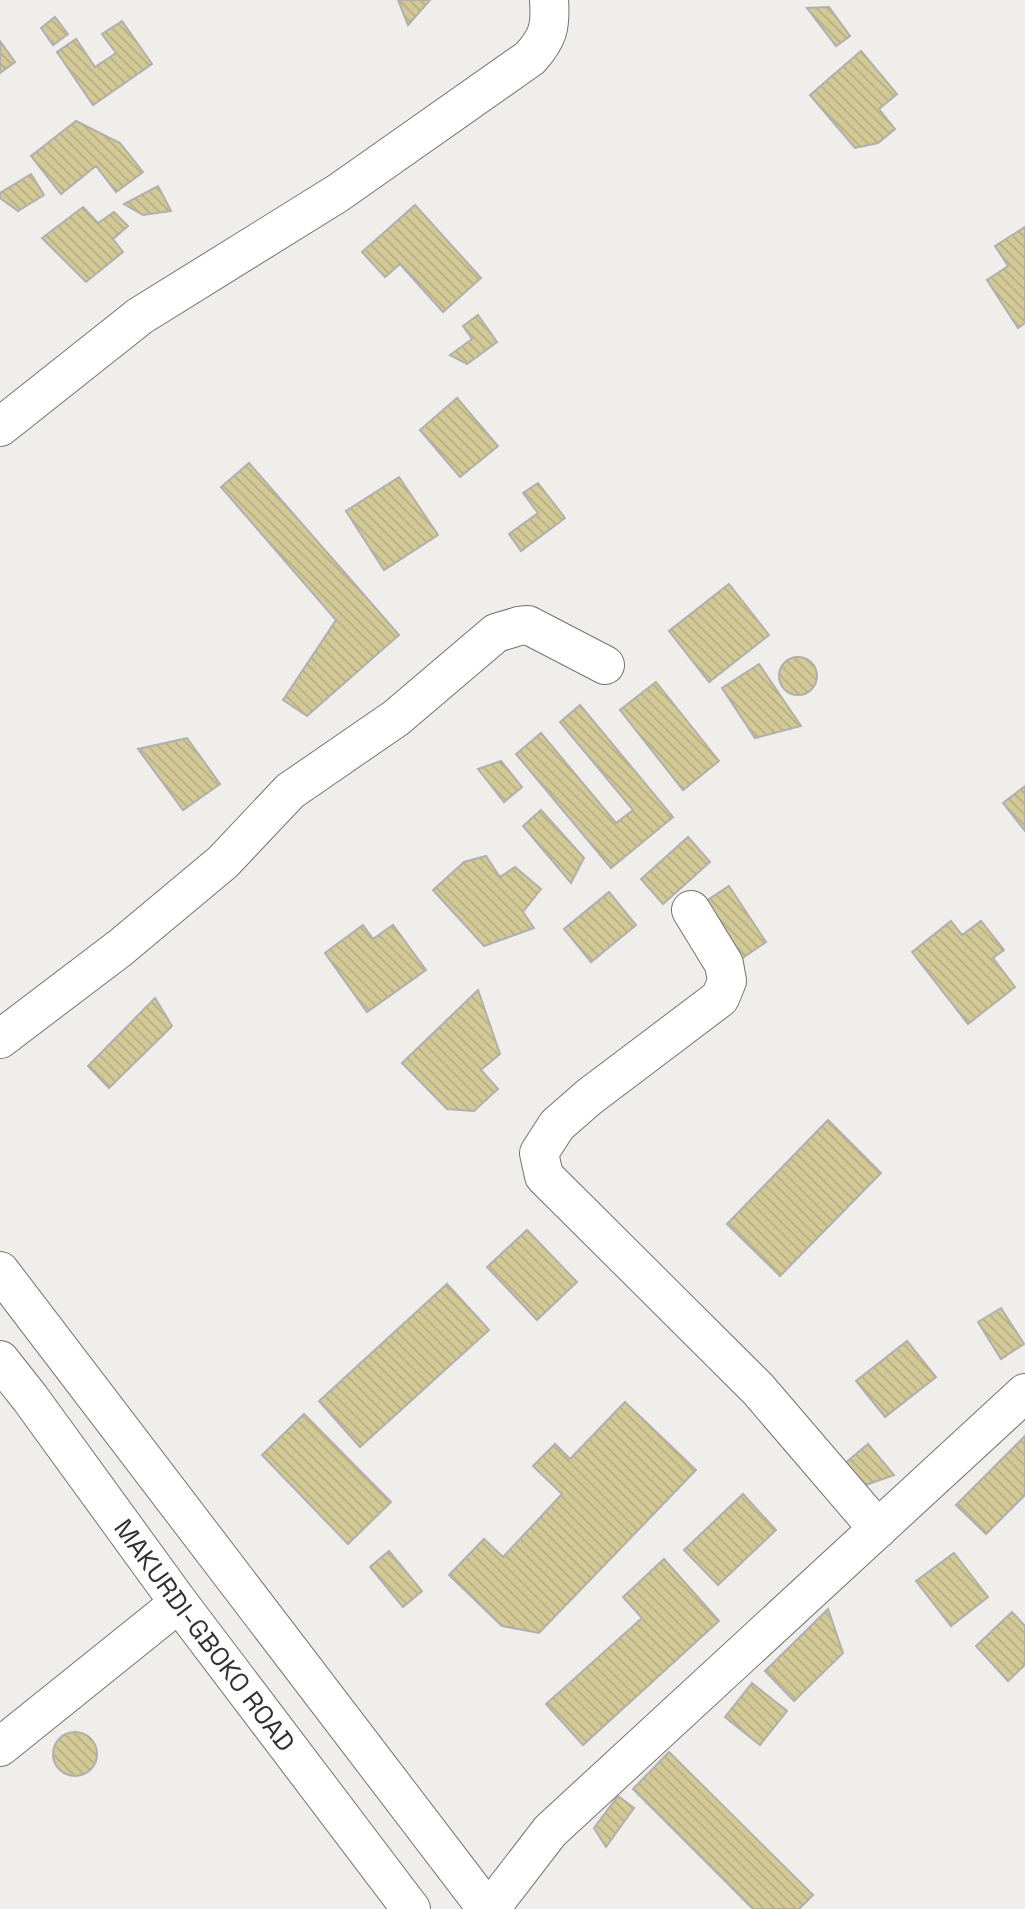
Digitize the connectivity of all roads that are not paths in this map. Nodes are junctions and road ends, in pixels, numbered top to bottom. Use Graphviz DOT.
graph roads {
  1 [pos="549,0"];
  2 [pos="0,427"];
  3 [pos="605,665"];
  4 [pos="691,910"];
  5 [pos="0,1039"];
  6 [pos="0,1271"];
  7 [pos="0,1360"];
  8 [pos="1025,1393"];
  9 [pos="878,1529"];
  10 [pos="179,1603"];
  11 [pos="0,1747"];
  12 [pos="411,1909"];
  13 [pos="489,1909"];
  1 -- 2 [label="street"];
  3 -- 5 [label="street"];
  4 -- 9 [label="street"];
  6 -- 13 [label="street"];
  7 -- 10 [label="street, MAKURDI-GBOKO ROAD"];
  8 -- 9 [label="street"];
  9 -- 13 [label="street"];
  10 -- 11 [label="street"];
  10 -- 12 [label="street, MAKURDI-GBOKO ROAD"];
}
